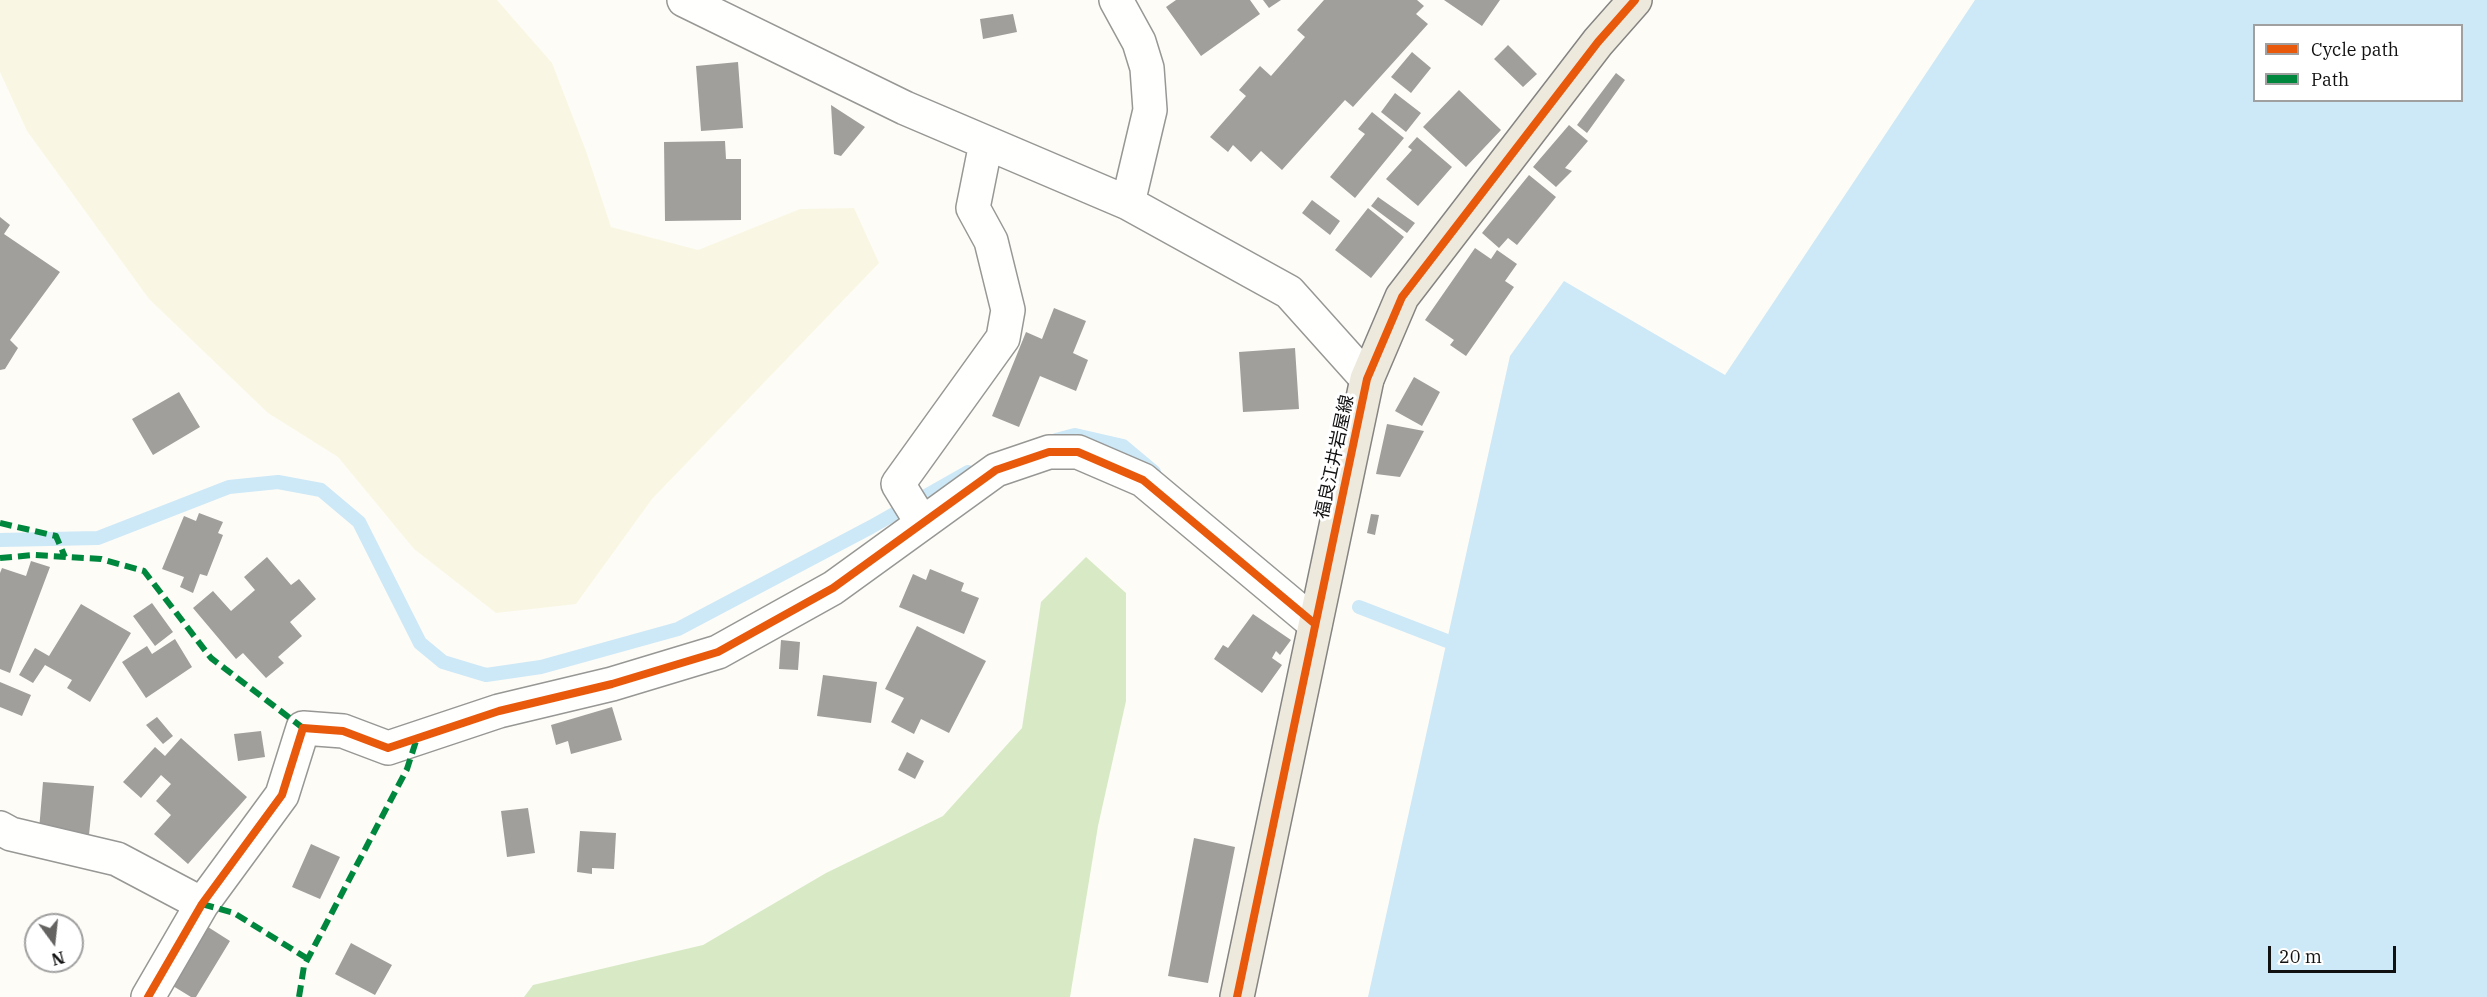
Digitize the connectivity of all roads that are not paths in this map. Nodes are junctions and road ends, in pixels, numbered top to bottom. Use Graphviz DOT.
graph roads {
  1 [pos="684,0"];
  2 [pos="1116,0"];
  3 [pos="1635,0"];
  4 [pos="986,143"];
  5 [pos="1128,203"];
  6 [pos="1367,378"];
  7 [pos="922,523"];
  8 [pos="1315,624"];
  9 [pos="0,828"];
  10 [pos="201,904"];
  11 [pos="148,997"];
  12 [pos="1237,997"];
  1 -- 4 [label="street"];
  2 -- 5 [label="street"];
  3 -- 6 [label="main road, 福良江井岩屋線"];
  4 -- 5 [label="street"];
  4 -- 7 [label="street"];
  5 -- 6 [label="street"];
  6 -- 8 [label="main road, 福良江井岩屋線"];
  7 -- 8 [label="street"];
  7 -- 10 [label="street"];
  8 -- 12 [label="main road, 福良江井岩屋線"];
  9 -- 10 [label="street"];
  10 -- 11 [label="street"];
}
